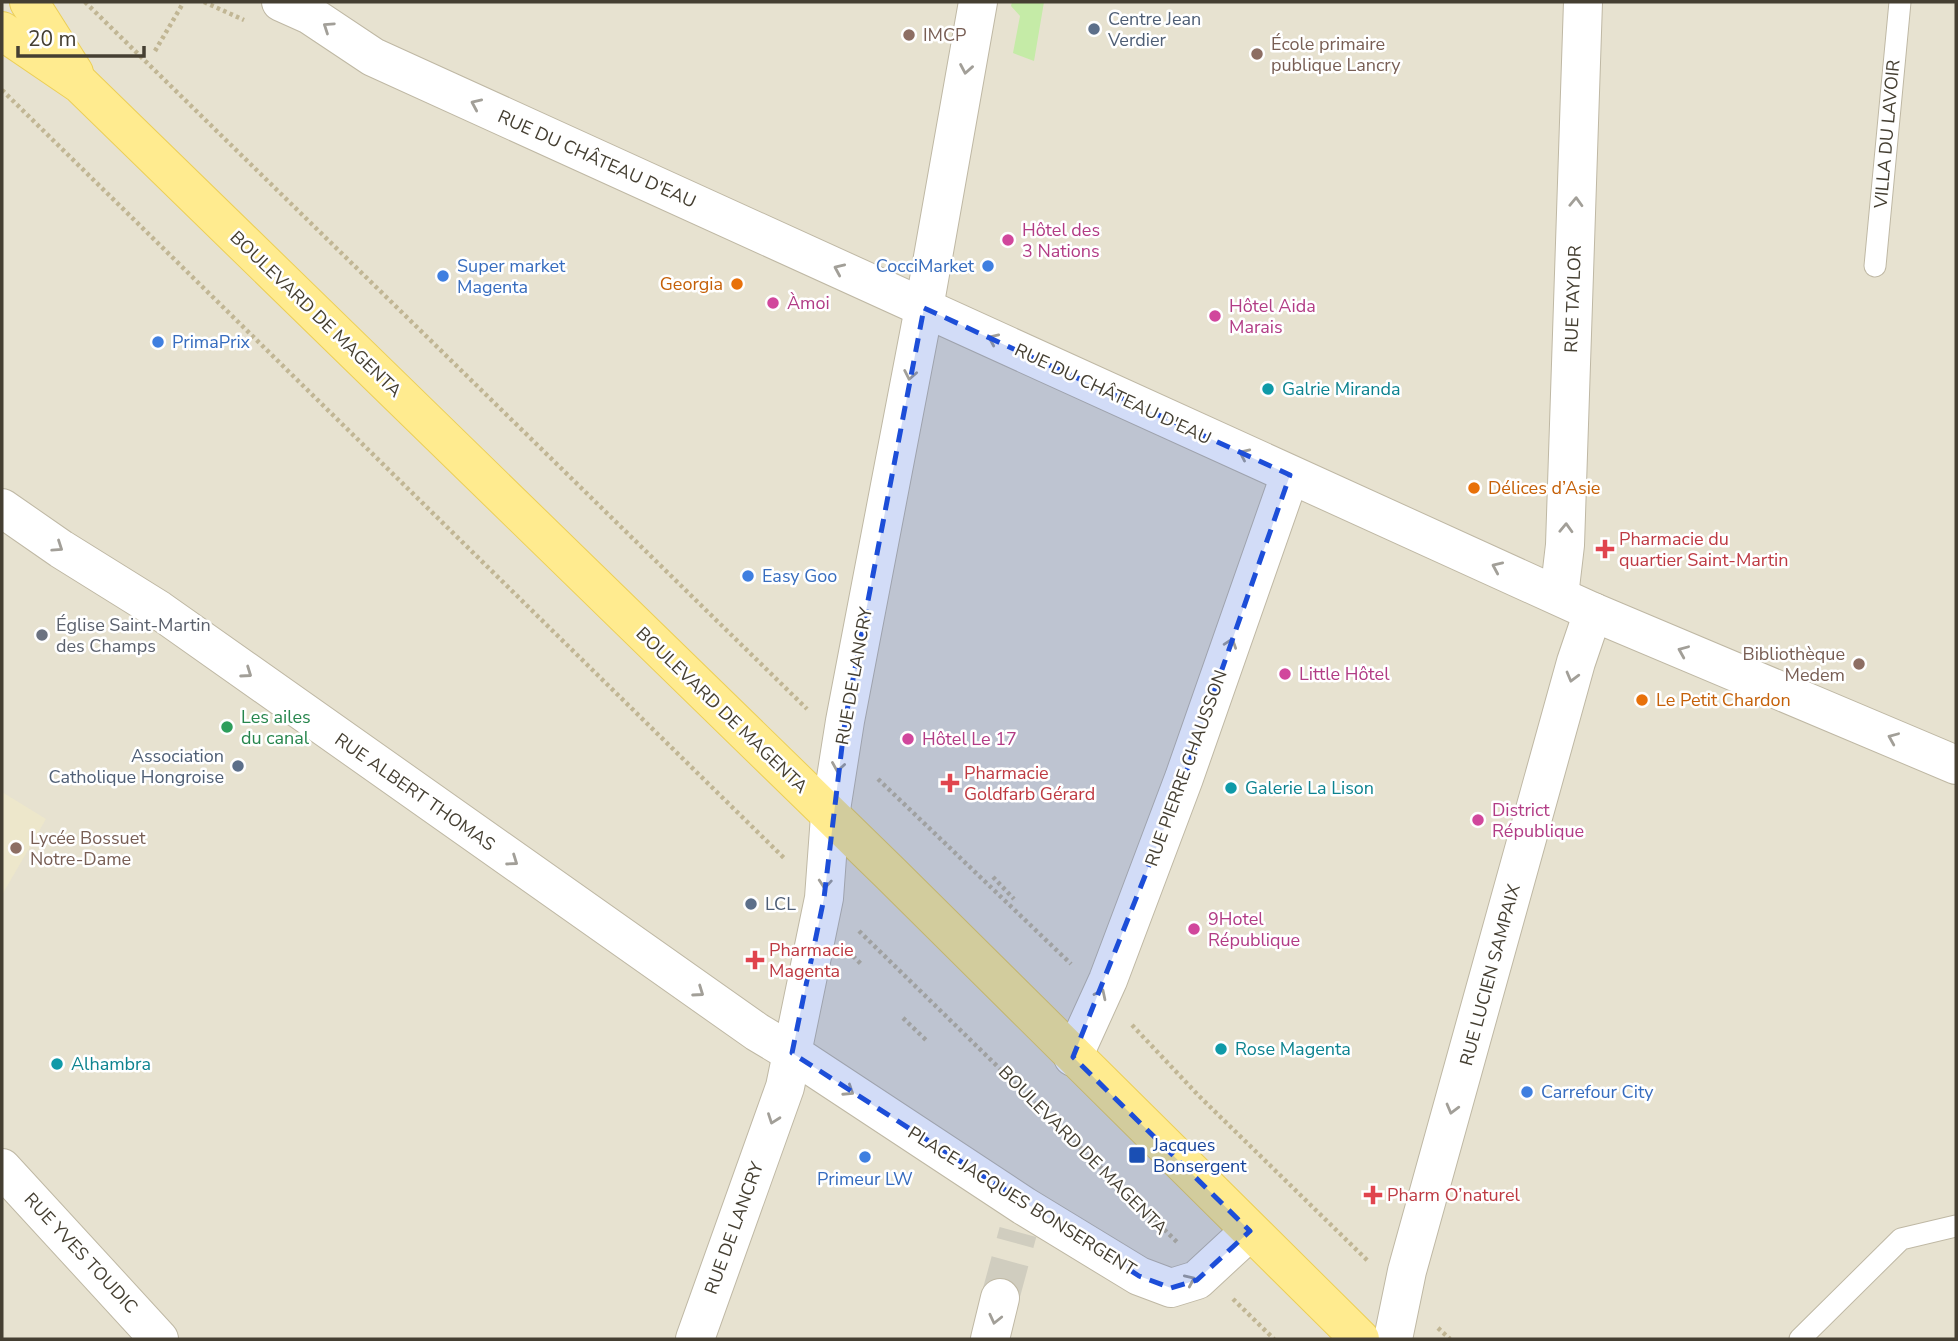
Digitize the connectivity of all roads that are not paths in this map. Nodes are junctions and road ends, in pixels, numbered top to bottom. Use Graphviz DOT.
graph roads {
  1 [pos="29,2"];
  2 [pos="281,2"];
  3 [pos="978,2"];
  4 [pos="1583,2"];
  5 [pos="1899,2"];
  6 [pos="2,31"];
  7 [pos="80,84"];
  8 [pos="1875,266"];
  9 [pos="924,308"];
  10 [pos="1290,475"];
  11 [pos="2,508"];
  12 [pos="1559,596"];
  13 [pos="1593,612"];
  14 [pos="1956,765"];
  15 [pos="830,816"];
  16 [pos="792,1053"];
  17 [pos="1073,1057"];
  18 [pos="2,1168"];
  19 [pos="1956,1226"];
  20 [pos="1250,1231"];
  21 [pos="1000,1298"];
  22 [pos="159,1339"];
  23 [pos="695,1339"];
  24 [pos="990,1339"];
  25 [pos="1360,1339"];
  26 [pos="1393,1339"];
  27 [pos="1800,1339"];
  1 -- 7 [label="main road, BOULEVARD DE MAGENTA"];
  9 -- 2 [label="street, RUE DU CHÂTEAU D'EAU, one-way"];
  3 -- 9 [label="street, RUE DE LANCRY, one-way"];
  12 -- 4 [label="street, RUE TAYLOR, one-way"];
  5 -- 8 [label="lane, VILLA DU LAVOIR"];
  6 -- 7 [label="main road, BOULEVARD DE MAGENTA"];
  7 -- 15 [label="main road, BOULEVARD DE MAGENTA"];
  10 -- 9 [label="street, RUE DU CHÂTEAU D'EAU, one-way"];
  9 -- 15 [label="street, RUE DE LANCRY, one-way"];
  12 -- 10 [label="street, RUE DU CHÂTEAU D'EAU, one-way"];
  17 -- 10 [label="street, RUE PIERRE CHAUSSON, one-way"];
  11 -- 16 [label="street, RUE ALBERT THOMAS, one-way"];
  12 -- 13 [label="street, RUE DU CHÂTEAU D'EAU"];
  14 -- 13 [label="street, RUE DU CHÂTEAU D'EAU, one-way"];
  13 -- 26 [label="street, RUE LUCIEN SAMPAIX, one-way"];
  15 -- 16 [label="street, RUE DE LANCRY, one-way"];
  15 -- 17 [label="main road, BOULEVARD DE MAGENTA"];
  16 -- 20 [label="street, PLACE JACQUES BONSERGENT, one-way"];
  16 -- 23 [label="street, RUE DE LANCRY, one-way"];
  17 -- 20 [label="main road, BOULEVARD DE MAGENTA"];
  18 -- 22 [label="street, RUE YVES TOUDIC"];
  19 -- 27 [label="lane"];
  20 -- 25 [label="main road, BOULEVARD DE MAGENTA"];
  21 -- 24 [label="street, one-way"];
}
